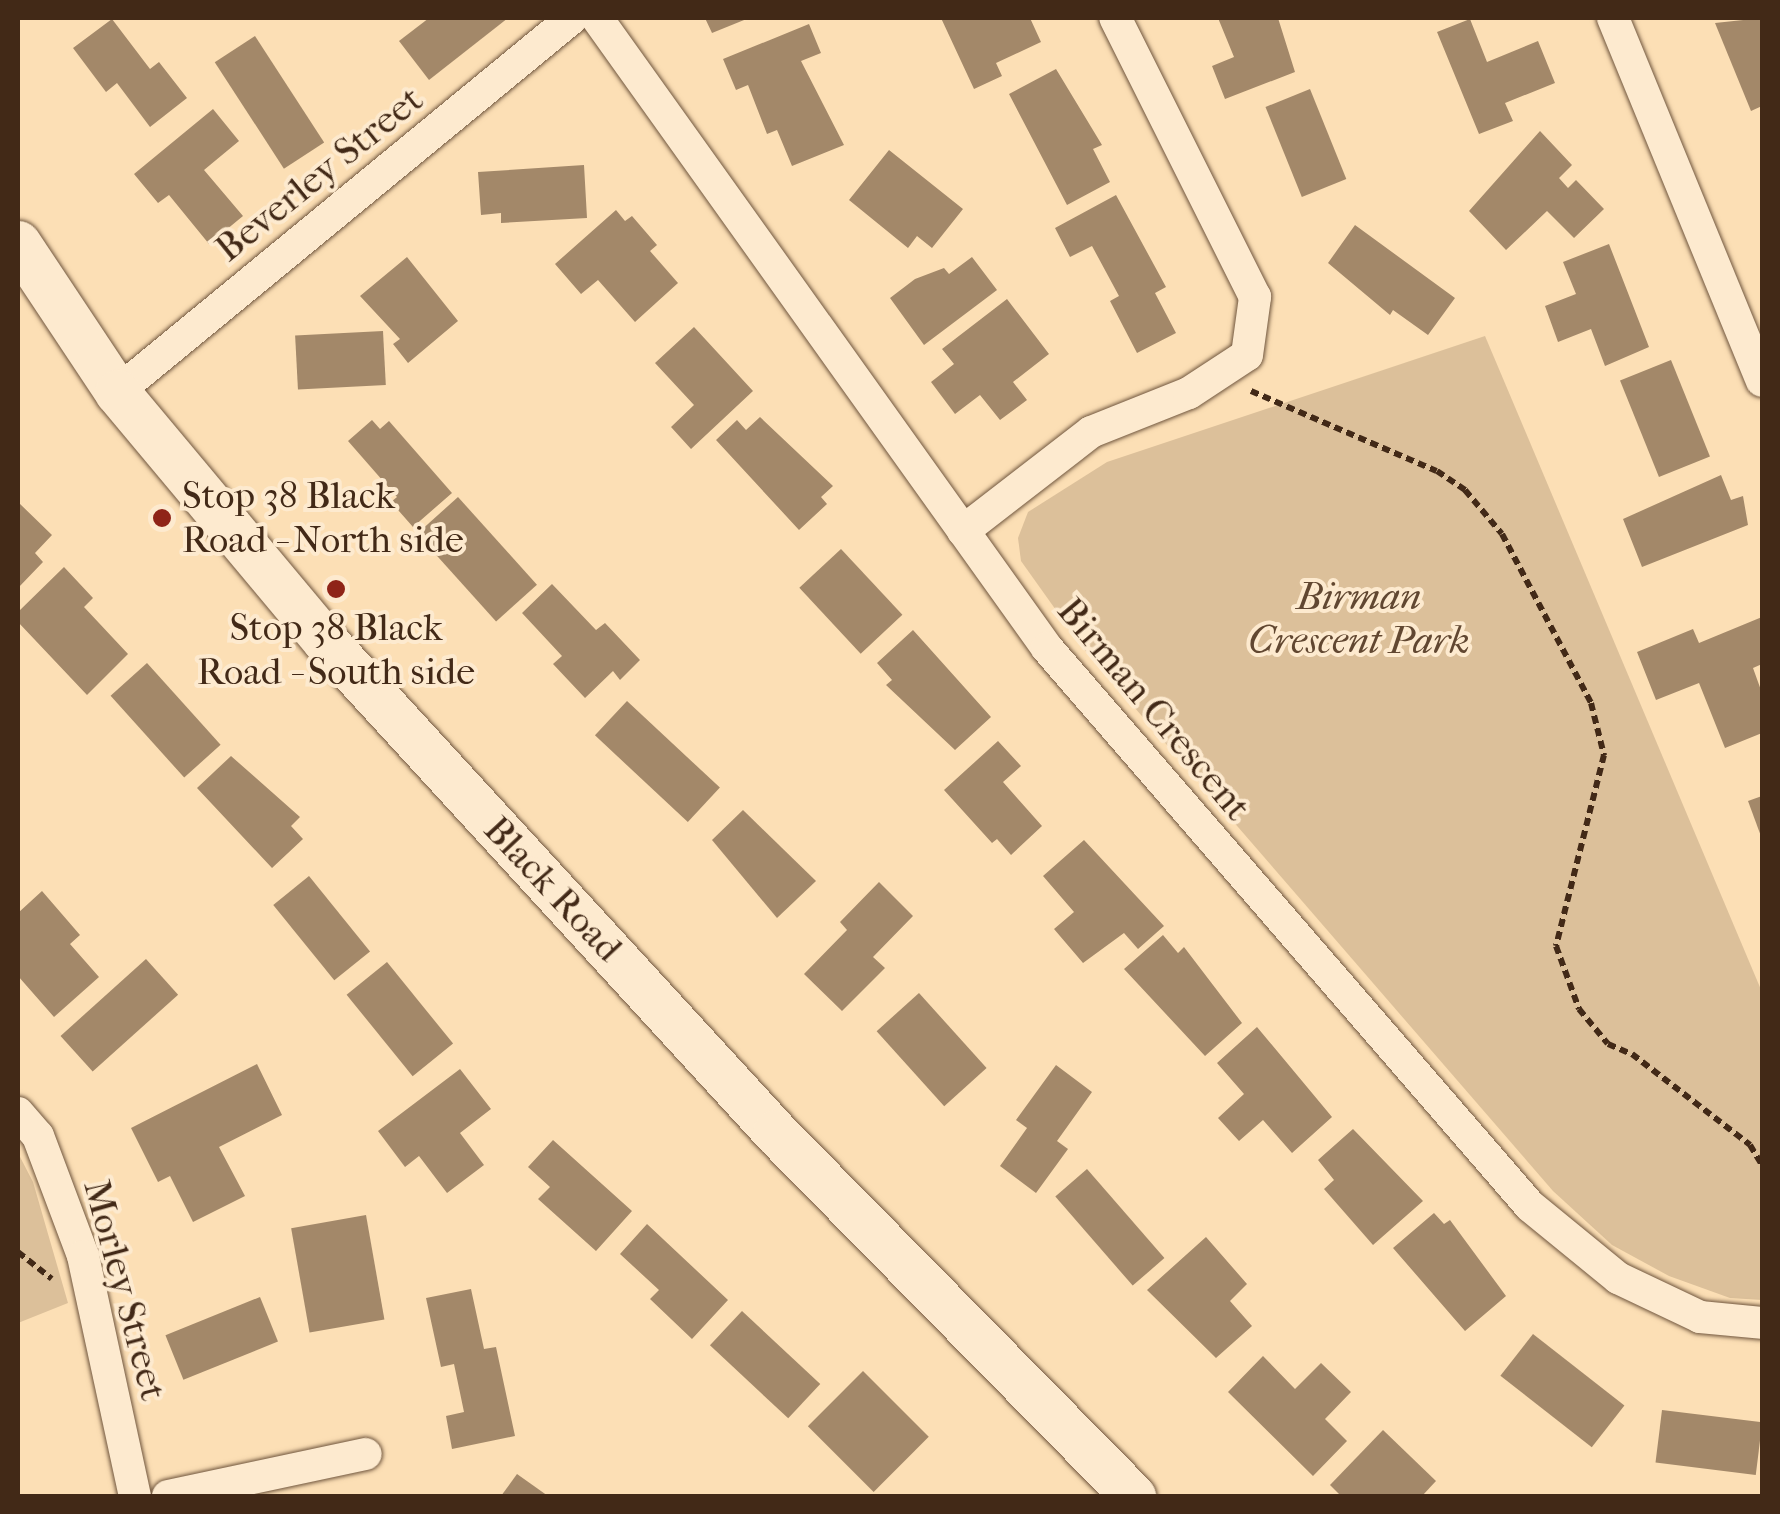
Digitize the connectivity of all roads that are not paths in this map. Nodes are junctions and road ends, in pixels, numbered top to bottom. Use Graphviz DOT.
graph roads {
  1 [pos="572,18"];
  2 [pos="597,18"];
  3 [pos="1115,18"];
  4 [pos="1612,18"];
  5 [pos="18,243"];
  6 [pos="1762,380"];
  7 [pos="117,392"];
  8 [pos="963,531"];
  9 [pos="18,1113"];
  10 [pos="1762,1323"];
  11 [pos="366,1454"];
  12 [pos="135,1496"];
  13 [pos="168,1496"];
  14 [pos="1133,1496"];
  1 -- 7 [label="street, Beverley Street"];
  2 -- 8 [label="street, Birman Crescent"];
  3 -- 8 [label="street"];
  4 -- 6 [label="street"];
  5 -- 7 [label="main road, Black Road"];
  7 -- 14 [label="main road, Black Road"];
  8 -- 10 [label="street, Birman Crescent"];
  9 -- 12 [label="street, Morley Street"];
  11 -- 13 [label="street"];
}
